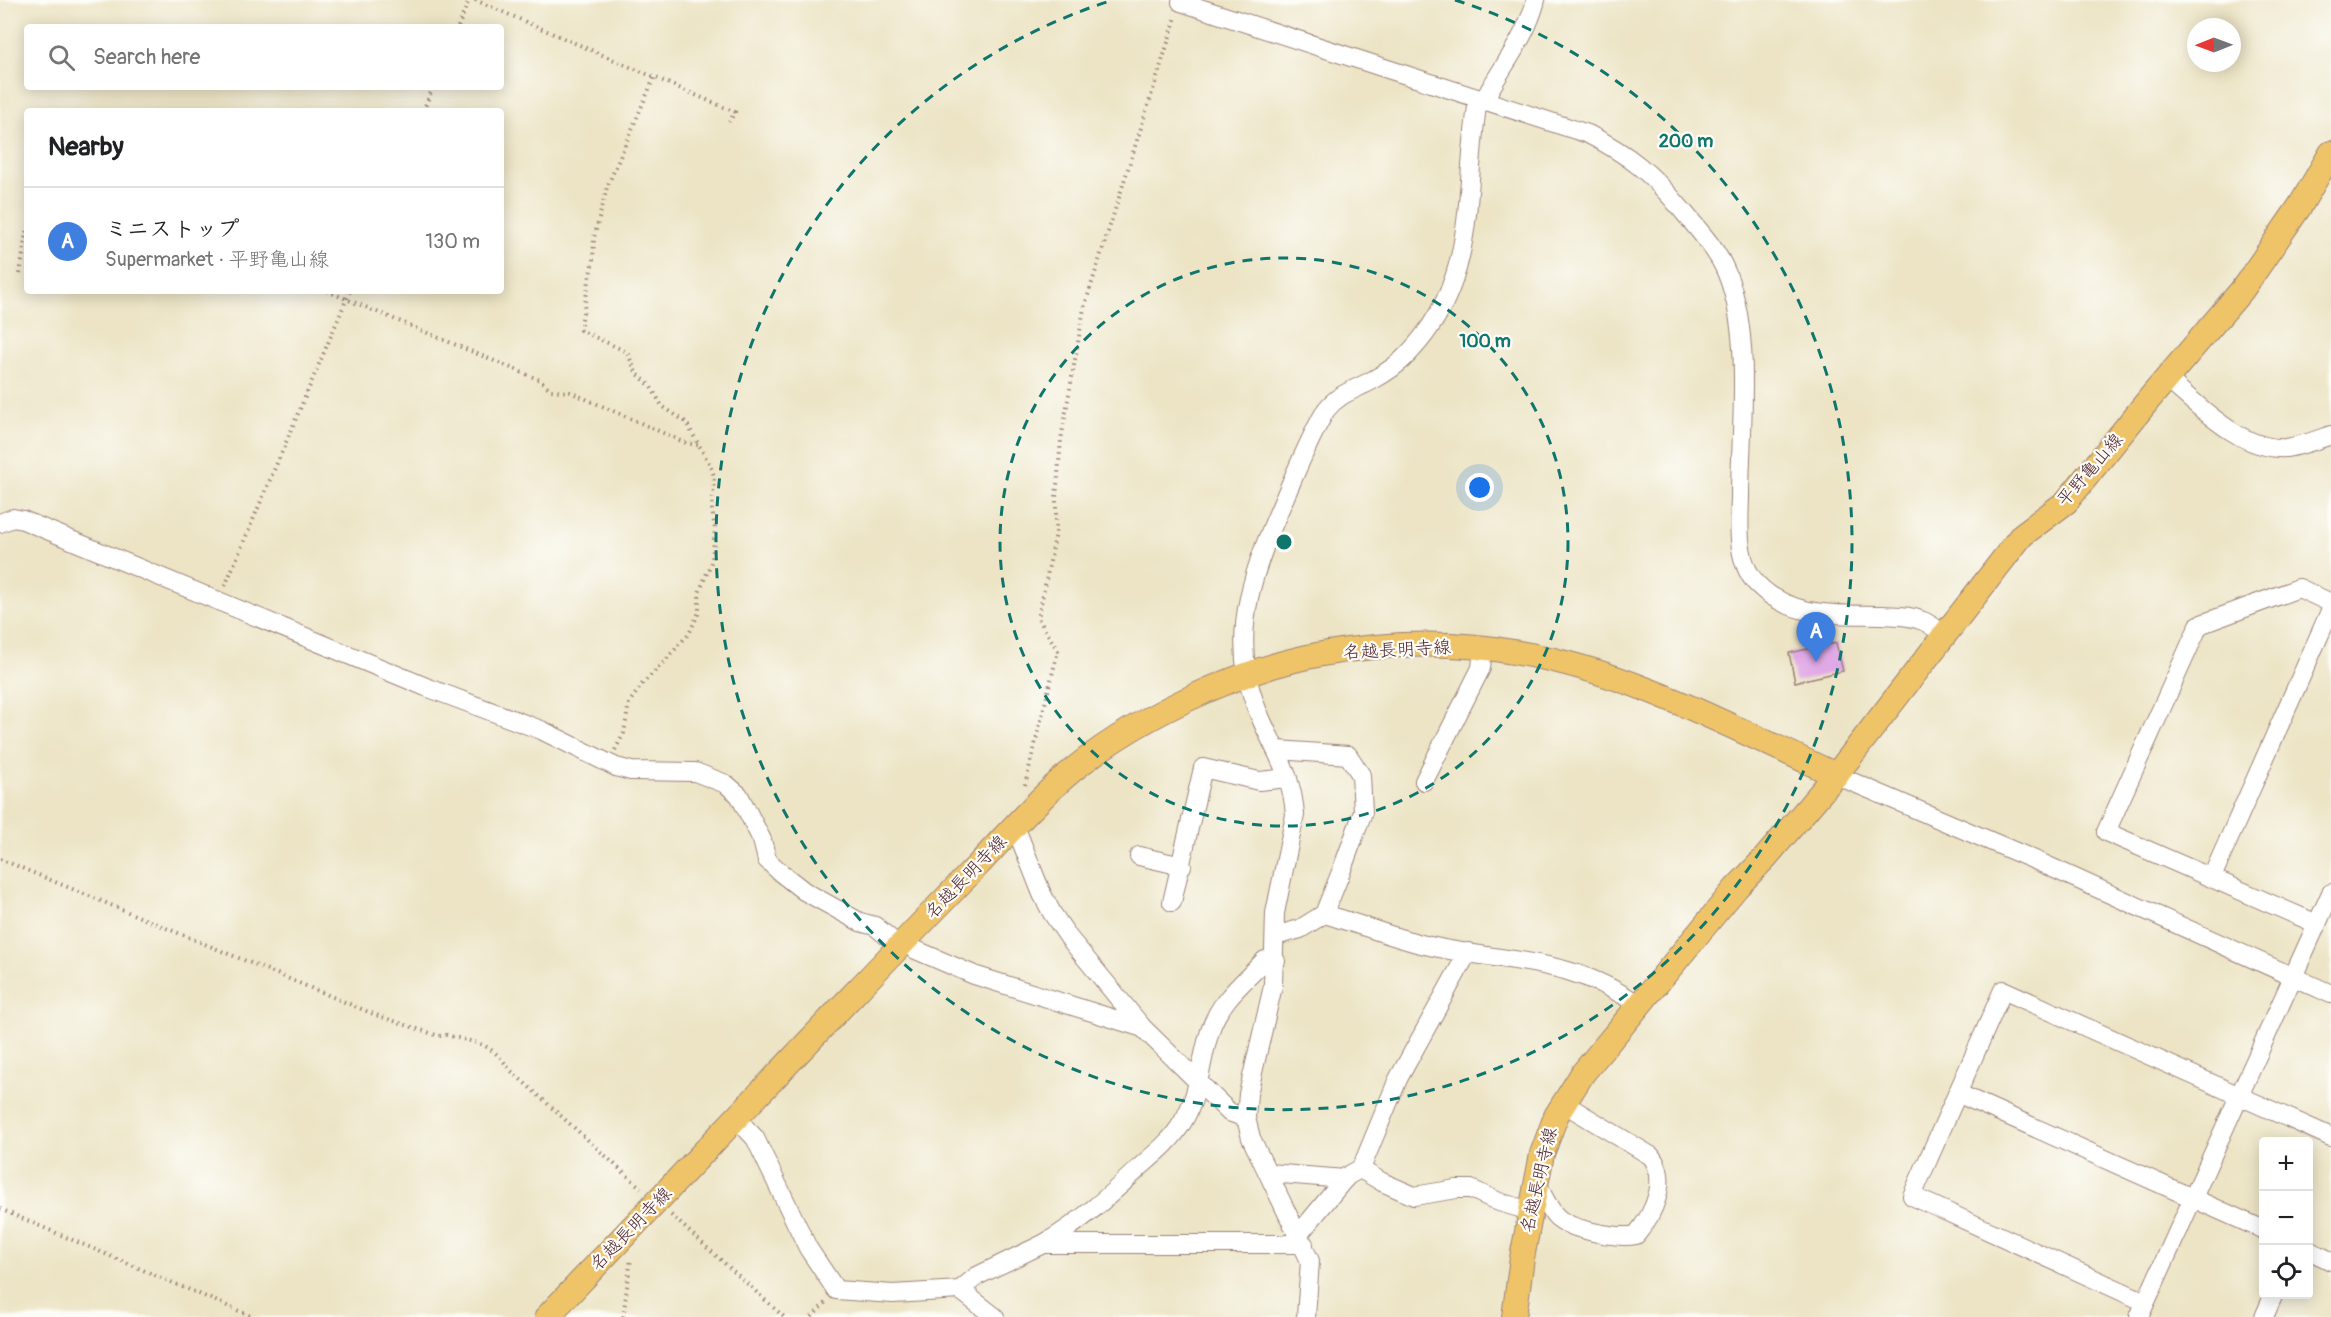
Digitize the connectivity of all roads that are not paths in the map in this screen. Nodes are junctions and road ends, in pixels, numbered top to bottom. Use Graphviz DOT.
graph roads {
  1 [pos="1536,0"];
  2 [pos="1181,2"];
  3 [pos="1480,101"];
  4 [pos="2331,153"];
  5 [pos="2166,378"];
  6 [pos="2331,435"];
  7 [pos="0,523"];
  8 [pos="2331,603"];
  9 [pos="2331,609"];
  10 [pos="1946,635"];
  11 [pos="1483,649"];
  12 [pos="1247,675"];
  13 [pos="1278,750"];
  14 [pos="1836,775"];
  15 [pos="1288,778"];
  16 [pos="1424,781"];
  17 [pos="1015,826"];
  18 [pos="1140,856"];
  19 [pos="1182,866"];
  20 [pos="2212,877"];
  21 [pos="2331,893"];
  22 [pos="1172,902"];
  23 [pos="1324,914"];
  24 [pos="2317,924"];
  25 [pos="1275,936"];
  26 [pos="902,944"];
  27 [pos="1468,952"];
  28 [pos="1276,961"];
  29 [pos="2293,978"];
  30 [pos="2331,994"];
  31 [pos="1640,1005"];
  32 [pos="1143,1028"];
  33 [pos="1199,1085"];
  34 [pos="1957,1094"];
  35 [pos="2238,1095"];
  36 [pos="1563,1103"];
  37 [pos="736,1118"];
  38 [pos="1246,1118"];
  39 [pos="2331,1137"];
  40 [pos="1360,1169"];
  41 [pos="1269,1173"];
  42 [pos="1345,1179"];
  43 [pos="1536,1181"];
  44 [pos="2192,1199"];
  45 [pos="1530,1211"];
  46 [pos="2259,1228"];
  47 [pos="1301,1239"];
  48 [pos="1043,1244"];
  49 [pos="2313,1252"];
  50 [pos="2331,1261"];
  51 [pos="960,1290"];
  52 [pos="2272,1299"];
  53 [pos="2142,1310"];
  54 [pos="547,1317"];
  55 [pos="995,1317"];
  56 [pos="1306,1317"];
  57 [pos="1514,1317"];
  58 [pos="2264,1317"];
  1 -- 3 [label="street"];
  2 -- 3 [label="street"];
  3 -- 10 [label="street"];
  3 -- 12 [label="street"];
  4 -- 5 [label="main road, 平野亀山線"];
  5 -- 6 [label="street"];
  5 -- 10 [label="main road, 平野亀山線"];
  7 -- 26 [label="street"];
  8 -- 20 [label="street"];
  9 -- 20 [label="street"];
  10 -- 14 [label="main road, 平野亀山線"];
  11 -- 12 [label="main road, 名越長明寺線"];
  11 -- 14 [label="main road, 名越長明寺線"];
  11 -- 16 [label="street"];
  12 -- 13 [label="street"];
  12 -- 17 [label="main road, 名越長明寺線"];
  13 -- 15 [label="street"];
  13 -- 23 [label="street"];
  14 -- 29 [label="street"];
  14 -- 31 [label="main road, 名越長明寺線"];
  15 -- 19 [label="street"];
  15 -- 25 [label="street"];
  17 -- 26 [label="main road, 名越長明寺線"];
  17 -- 32 [label="street"];
  18 -- 19 [label="street"];
  19 -- 22 [label="street"];
  20 -- 24 [label="street"];
  21 -- 24 [label="street"];
  23 -- 25 [label="street"];
  23 -- 27 [label="street"];
  24 -- 29 [label="street"];
  25 -- 28 [label="street"];
  26 -- 32 [label="street"];
  26 -- 37 [label="main road, 名越長明寺線"];
  27 -- 31 [label="street"];
  27 -- 40 [label="street"];
  28 -- 33 [label="street"];
  28 -- 38 [label="street"];
  29 -- 30 [label="street"];
  29 -- 35 [label="street"];
  31 -- 36 [label="main road, 名越長明寺線"];
  32 -- 33 [label="street"];
  33 -- 38 [label="street"];
  33 -- 48 [label="street"];
  34 -- 35 [label="street"];
  34 -- 44 [label="street"];
  34 -- 53 [label="street"];
  35 -- 39 [label="street"];
  35 -- 44 [label="street"];
  36 -- 43 [label="main road, 名越長明寺線"];
  36 -- 43 [label="street"];
  37 -- 51 [label="street"];
  37 -- 54 [label="main road, 名越長明寺線"];
  38 -- 41 [label="street"];
  40 -- 42 [label="street"];
  40 -- 45 [label="street"];
  41 -- 42 [label="street"];
  41 -- 47 [label="street"];
  42 -- 47 [label="street"];
  43 -- 45 [label="main road, 名越長明寺線"];
  44 -- 46 [label="street"];
  44 -- 53 [label="street"];
  45 -- 57 [label="main road, 名越長明寺線"];
  47 -- 48 [label="street"];
  47 -- 56 [label="street"];
  48 -- 51 [label="street"];
  49 -- 50 [label="street"];
  51 -- 55 [label="street"];
  52 -- 58 [label="street"];
}
